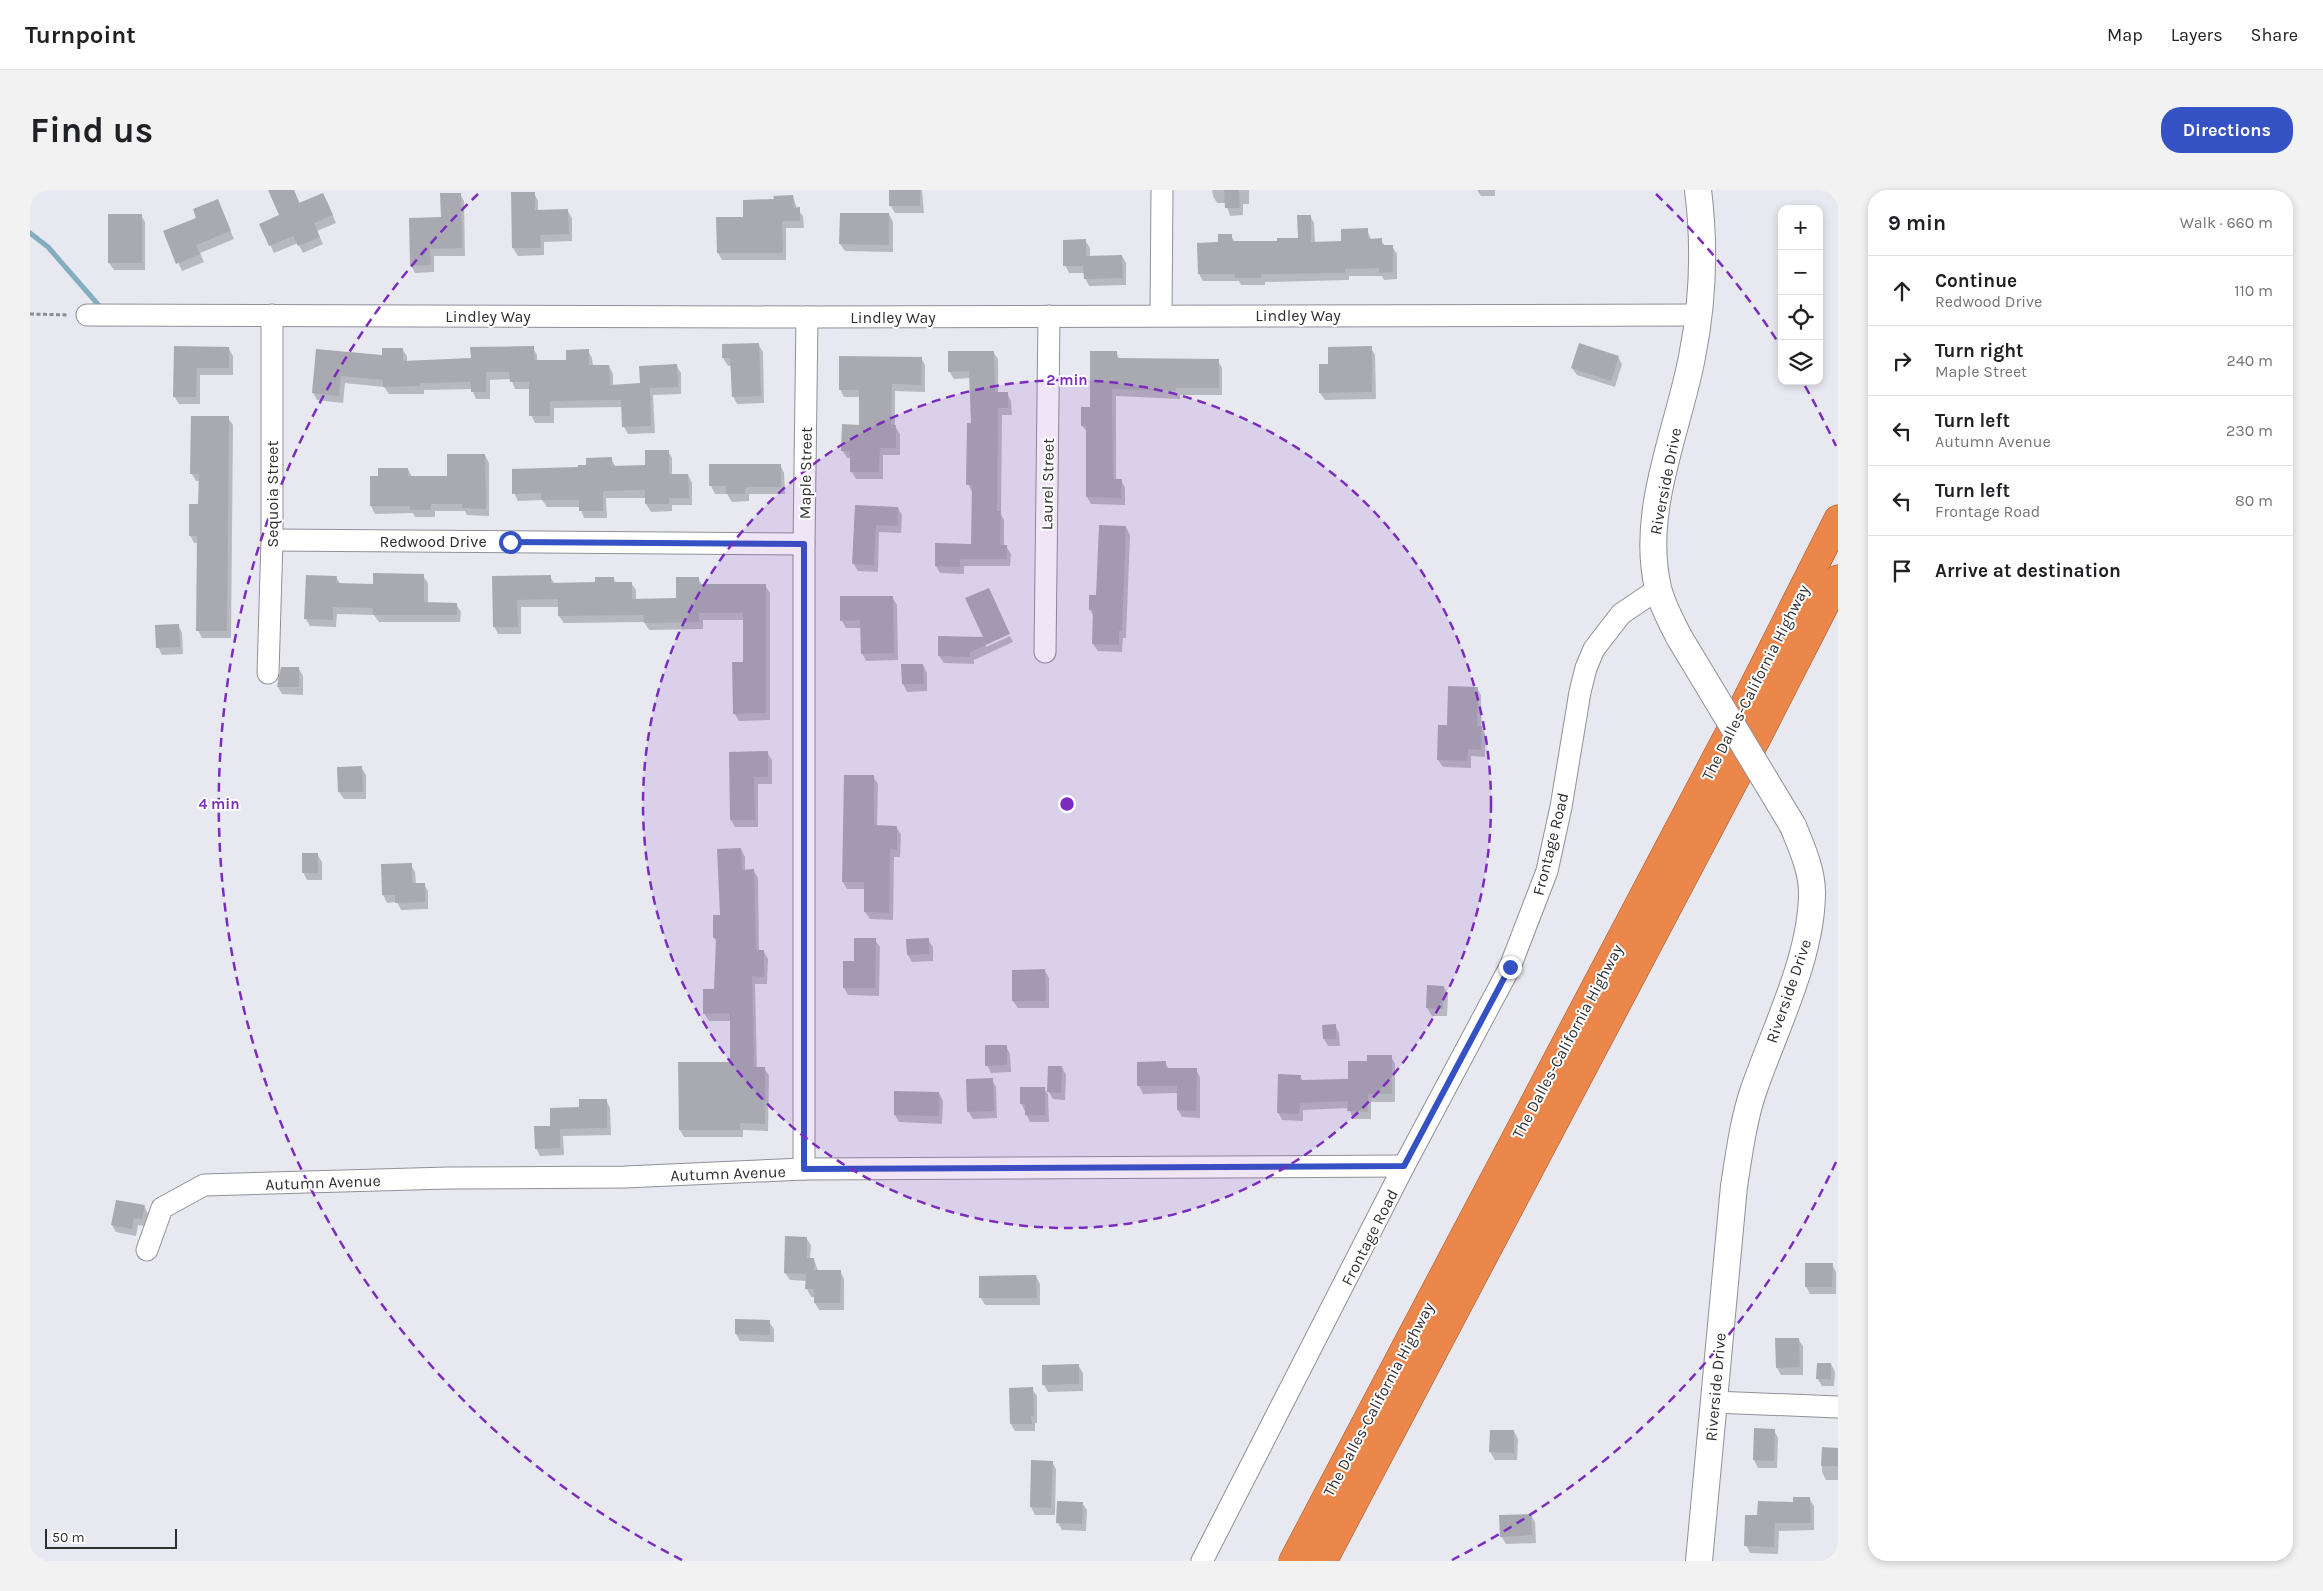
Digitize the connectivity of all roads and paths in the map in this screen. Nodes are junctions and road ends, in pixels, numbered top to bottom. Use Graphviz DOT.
graph roads {
  1 [pos="1162,190"];
  2 [pos="1698,190"];
  3 [pos="30,314"];
  4 [pos="86,315"];
  5 [pos="272,315"];
  6 [pos="1161,315"];
  7 [pos="1698,315"];
  8 [pos="1049,316"];
  9 [pos="807,317"];
  10 [pos="1838,519"];
  11 [pos="272,540"];
  12 [pos="804,544"];
  13 [pos="1838,579"];
  14 [pos="1658,589"];
  15 [pos="1045,652"];
  16 [pos="268,673"];
  17 [pos="1404,1166"];
  18 [pos="804,1169"];
  19 [pos="147,1250"];
  20 [pos="1714,1402"];
  21 [pos="1838,1407"];
  22 [pos="1202,1561"];
  23 [pos="1293,1561"];
  24 [pos="1324,1561"];
  25 [pos="1699,1561"];
  1 -- 6 [label="street"];
  2 -- 7 [label="street, Riverside Drive"];
  3 -- 4 [label="path"];
  4 -- 5 [label="street, Lindley Way"];
  5 -- 9 [label="street, Lindley Way"];
  5 -- 11 [label="street, Sequoia Street"];
  6 -- 7 [label="street, Lindley Way"];
  6 -- 8 [label="street, Lindley Way"];
  7 -- 14 [label="street, Riverside Drive"];
  8 -- 9 [label="street, Lindley Way"];
  8 -- 15 [label="street, Laurel Street"];
  9 -- 12 [label="street, Maple Street"];
  10 -- 23 [label="highway, The Dalles-California Highway"];
  11 -- 12 [label="street, Redwood Drive"];
  11 -- 16 [label="street, Sequoia Street"];
  12 -- 18 [label="street, Maple Street"];
  13 -- 24 [label="highway, The Dalles-California Highway"];
  14 -- 17 [label="street, Frontage Road"];
  14 -- 20 [label="street, Riverside Drive, bridge"];
  17 -- 18 [label="street, Autumn Avenue"];
  17 -- 22 [label="street, Frontage Road"];
  18 -- 19 [label="street, Autumn Avenue"];
  20 -- 21 [label="street"];
  20 -- 25 [label="street, Riverside Drive"];
}
